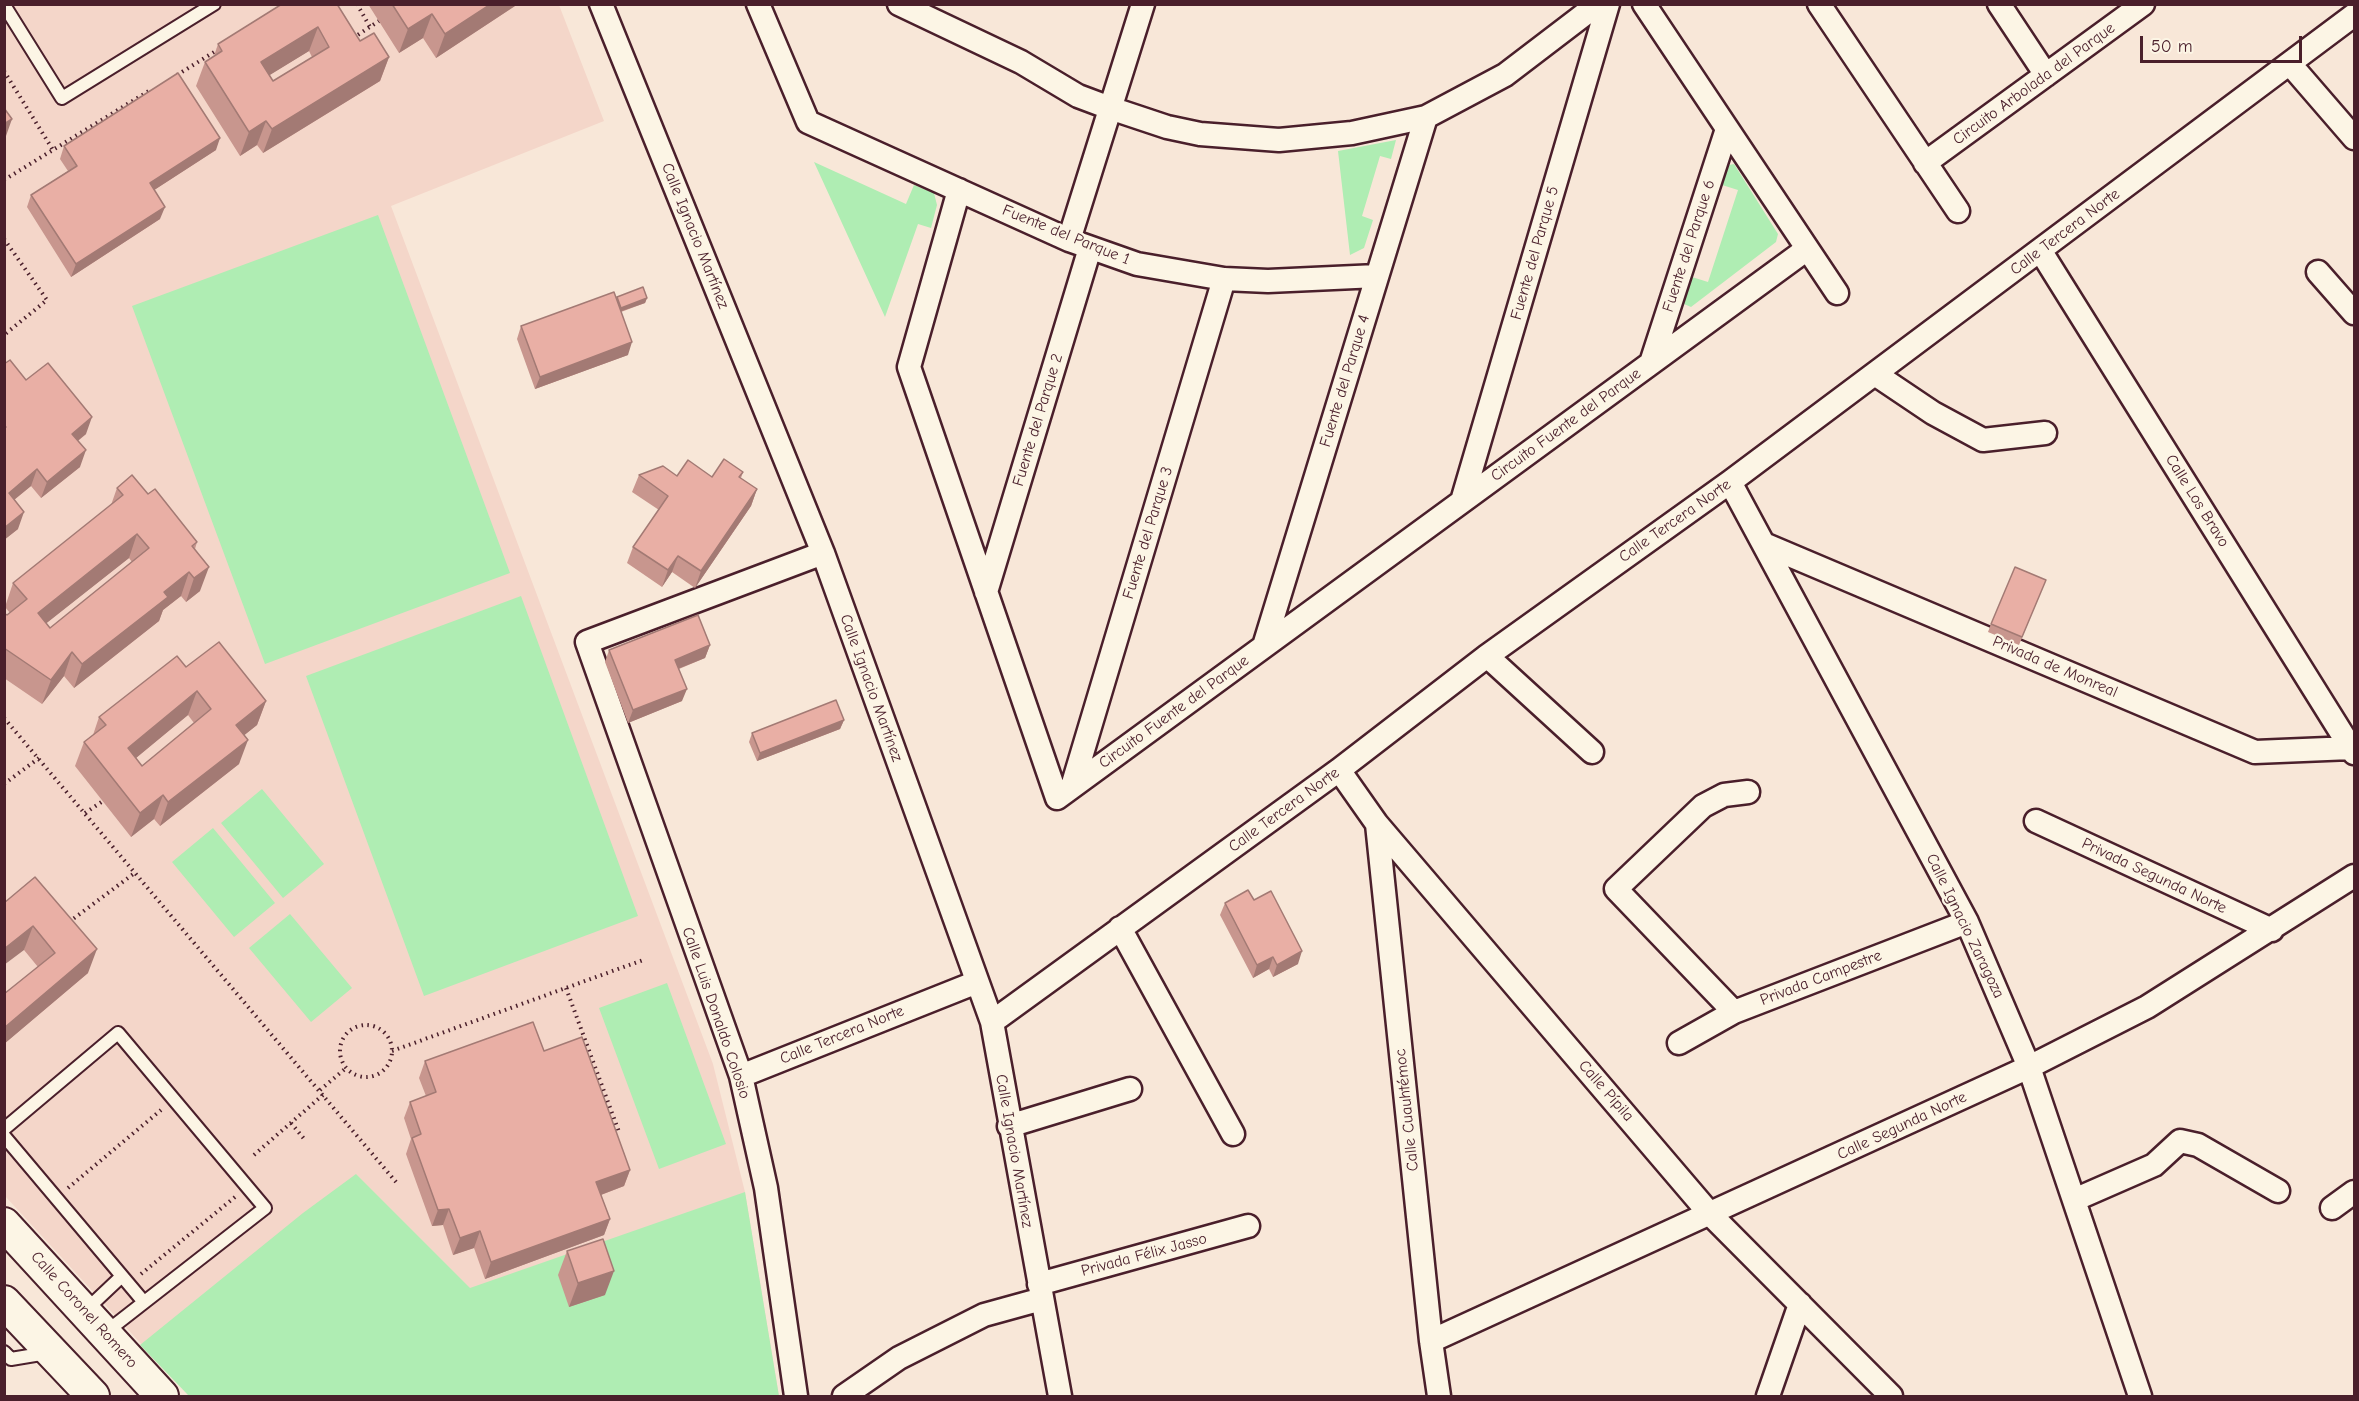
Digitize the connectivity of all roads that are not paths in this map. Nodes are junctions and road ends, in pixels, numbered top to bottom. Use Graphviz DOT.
graph roads {
  1 [pos="214,4"];
  2 [pos="601,4"];
  3 [pos="758,4"];
  4 [pos="899,4"];
  5 [pos="1143,4"];
  6 [pos="1598,4"];
  7 [pos="1608,4"];
  8 [pos="1644,4"];
  9 [pos="1819,4"];
  10 [pos="1999,4"];
  11 [pos="2143,4"];
  12 [pos="4,5"];
  13 [pos="2355,15"];
  14 [pos="2290,64"];
  15 [pos="2046,75"];
  16 [pos="1110,108"];
  17 [pos="1426,117"];
  18 [pos="1727,129"];
  19 [pos="2355,138"];
  20 [pos="1925,163"];
  21 [pos="959,190"];
  22 [pos="1958,211"];
  23 [pos="1069,240"];
  24 [pos="1090,248"];
  25 [pos="1807,249"];
  26 [pos="2040,250"];
  27 [pos="2318,272"];
  28 [pos="1377,276"];
  29 [pos="1224,279"];
  30 [pos="1837,293"];
  31 [pos="2355,313"];
  32 [pos="1651,363"];
  33 [pos="1875,374"];
  34 [pos="2045,433"];
  35 [pos="1730,482"];
  36 [pos="1462,501"];
  37 [pos="1766,545"];
  38 [pos="823,553"];
  39 [pos="986,592"];
  40 [pos="1264,646"];
  41 [pos="1487,656"];
  42 [pos="2353,750"];
  43 [pos="1592,752"];
  44 [pos="1339,770"];
  45 [pos="1072,787"];
  46 [pos="1748,792"];
  47 [pos="2036,821"];
  48 [pos="1377,824"];
  49 [pos="2355,876"];
  50 [pos="1966,922"];
  51 [pos="1120,928"];
  52 [pos="2272,930"];
  53 [pos="977,982"];
  54 [pos="1734,1012"];
  55 [pos="992,1022"];
  56 [pos="1679,1043"];
  57 [pos="2029,1067"];
  58 [pos="741,1076"];
  59 [pos="1130,1089"];
  60 [pos="1009,1126"];
  61 [pos="4,1129"];
  62 [pos="1233,1134"];
  63 [pos="4,1136"];
  64 [pos="2278,1191"];
  65 [pos="2355,1192"];
  66 [pos="2074,1200"];
  67 [pos="2332,1208"];
  68 [pos="1710,1214"];
  69 [pos="4,1224"];
  70 [pos="1248,1226"];
  71 [pos="125,1280"];
  72 [pos="1040,1292"];
  73 [pos="143,1301"];
  74 [pos="4,1302"];
  75 [pos="1800,1304"];
  76 [pos="95,1322"];
  77 [pos="1431,1341"];
  78 [pos="4,1352"];
  79 [pos="51,1352"];
  80 [pos="93,1396"];
  81 [pos="162,1396"];
  82 [pos="796,1396"];
  83 [pos="844,1396"];
  84 [pos="1060,1396"];
  85 [pos="1439,1396"];
  86 [pos="1768,1396"];
  87 [pos="1891,1396"];
  88 [pos="2140,1396"];
  1 -- 12 [label="lane"];
  2 -- 38 [label="street, Calle Ignacio Martínez"];
  3 -- 21 [label="street, Fuente del Parque 1"];
  4 -- 16 [label="street"];
  5 -- 16 [label="street"];
  6 -- 17 [label="street"];
  7 -- 36 [label="street, Fuente del Parque 5"];
  8 -- 18 [label="street"];
  9 -- 20 [label="street"];
  10 -- 15 [label="street"];
  11 -- 15 [label="street, Circuito Arbolada del Parque"];
  13 -- 14 [label="street, Calle Tercera Norte"];
  14 -- 19 [label="street"];
  14 -- 26 [label="street, Calle Tercera Norte"];
  15 -- 20 [label="street, Circuito Arbolada del Parque"];
  16 -- 17 [label="street"];
  16 -- 23 [label="street"];
  17 -- 28 [label="street, Fuente del Parque 4"];
  18 -- 25 [label="street"];
  18 -- 32 [label="street, Fuente del Parque 6"];
  20 -- 22 [label="street"];
  21 -- 23 [label="street, Fuente del Parque 1"];
  21 -- 39 [label="street"];
  23 -- 24 [label="street, Fuente del Parque 1"];
  24 -- 29 [label="street, Fuente del Parque 1"];
  24 -- 39 [label="street, Fuente del Parque 2"];
  25 -- 30 [label="street"];
  25 -- 32 [label="street, Circuito Fuente del Parque"];
  26 -- 33 [label="street, Calle Tercera Norte"];
  26 -- 42 [label="street, Calle Los Bravo"];
  27 -- 31 [label="street"];
  28 -- 29 [label="street, Fuente del Parque 1"];
  28 -- 40 [label="street, Fuente del Parque 4"];
  29 -- 45 [label="street, Fuente del Parque 3"];
  32 -- 36 [label="street, Circuito Fuente del Parque"];
  33 -- 34 [label="street"];
  33 -- 35 [label="street, Calle Tercera Norte"];
  35 -- 37 [label="street, Calle Ignacio Zaragoza"];
  35 -- 41 [label="street, Calle Tercera Norte"];
  36 -- 40 [label="street, Circuito Fuente del Parque"];
  37 -- 42 [label="street, Privada de Monreal"];
  37 -- 50 [label="street, Calle Ignacio Zaragoza"];
  38 -- 53 [label="street, Calle Ignacio Martínez"];
  38 -- 58 [label="street, Calle Luis Donaldo Colosio"];
  39 -- 45 [label="street"];
  40 -- 45 [label="street, Circuito Fuente del Parque"];
  41 -- 43 [label="street"];
  41 -- 44 [label="street, Calle Tercera Norte"];
  44 -- 48 [label="street, Calle Pípila"];
  44 -- 51 [label="street, Calle Tercera Norte"];
  46 -- 54 [label="street"];
  47 -- 52 [label="street, Privada Segunda Norte"];
  48 -- 68 [label="street, Calle Pípila"];
  48 -- 77 [label="street, Calle Cuauhtémoc"];
  49 -- 52 [label="street, Calle Segunda Norte"];
  50 -- 54 [label="street, Privada Campestre"];
  50 -- 57 [label="street, Calle Ignacio Zaragoza"];
  51 -- 55 [label="street, Calle Tercera Norte"];
  51 -- 62 [label="street"];
  52 -- 57 [label="street, Calle Segunda Norte"];
  53 -- 55 [label="street, Calle Ignacio Martínez"];
  53 -- 58 [label="street, Calle Tercera Norte"];
  54 -- 56 [label="street, Privada Campestre"];
  55 -- 60 [label="street, Calle Ignacio Martínez"];
  57 -- 66 [label="street, Calle Ignacio Zaragoza"];
  57 -- 68 [label="street, Calle Segunda Norte"];
  58 -- 82 [label="street, Calle Luis Donaldo Colosio"];
  59 -- 60 [label="street"];
  60 -- 72 [label="street, Calle Ignacio Martínez"];
  61 -- 73 [label="lane"];
  63 -- 71 [label="lane"];
  64 -- 66 [label="street"];
  65 -- 67 [label="street"];
  66 -- 88 [label="street, Calle Ignacio Zaragoza"];
  68 -- 75 [label="street, Calle Pípila"];
  68 -- 77 [label="street, Calle Segunda Norte"];
  69 -- 76 [label="main road, Calle Coronel Romero"];
  70 -- 72 [label="street, Privada Félix Jasso"];
  71 -- 73 [label="lane"];
  71 -- 76 [label="lane"];
  72 -- 83 [label="street, Privada Félix Jasso"];
  72 -- 84 [label="street, Calle Ignacio Martínez"];
  73 -- 76 [label="lane"];
  74 -- 79 [label="main road"];
  75 -- 86 [label="street"];
  75 -- 87 [label="street, Calle Pípila"];
  76 -- 81 [label="main road, Calle Coronel Romero"];
  77 -- 85 [label="street, Calle Cuauhtémoc"];
  78 -- 79 [label="lane"];
  79 -- 80 [label="main road"];
}
